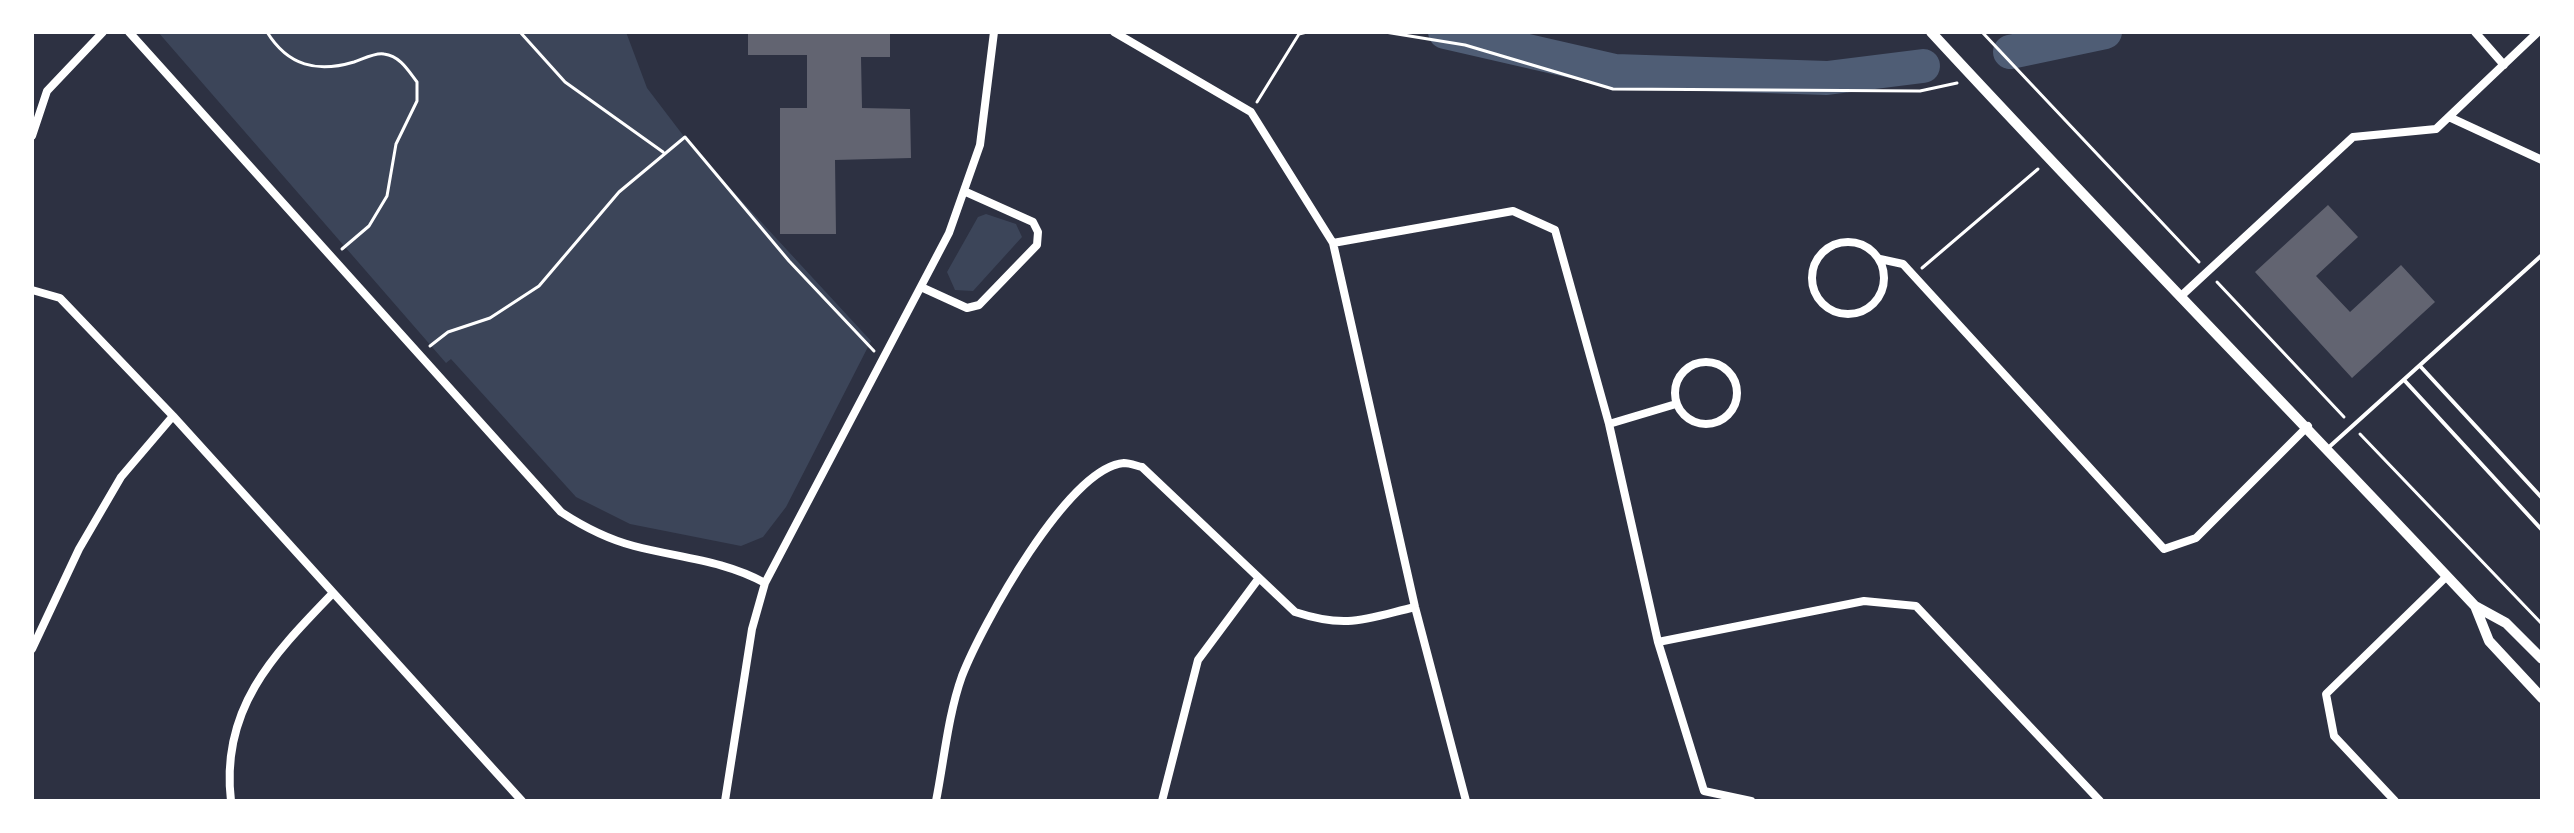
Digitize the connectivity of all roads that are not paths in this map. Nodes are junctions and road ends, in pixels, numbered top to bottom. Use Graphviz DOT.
graph roads {
  1 [pos="103,32"];
  2 [pos="129,32"];
  3 [pos="994,32"];
  4 [pos="1114,32"];
  5 [pos="1931,32"];
  6 [pos="2475,32"];
  7 [pos="2538,32"];
  8 [pos="2504,65"];
  9 [pos="2449,117"];
  10 [pos="32,136"];
  11 [pos="2542,160"];
  12 [pos="966,192"];
  13 [pos="1333,243"];
  14 [pos="2542,255"];
  15 [pos="1880,259"];
  16 [pos="921,287"];
  17 [pos="32,290"];
  18 [pos="2180,297"];
  19 [pos="2421,367"];
  20 [pos="2405,381"];
  21 [pos="1676,404"];
  22 [pos="173,416"];
  23 [pos="1609,424"];
  24 [pos="2308,426"];
  25 [pos="2328,448"];
  26 [pos="2542,498"];
  27 [pos="2542,530"];
  28 [pos="2447,576"];
  29 [pos="1259,578"];
  30 [pos="765,583"];
  31 [pos="332,594"];
  32 [pos="2475,606"];
  33 [pos="1415,607"];
  34 [pos="1658,642"];
  35 [pos="32,649"];
  36 [pos="2542,659"];
  37 [pos="2542,698"];
  38 [pos="231,801"];
  39 [pos="522,801"];
  40 [pos="725,801"];
  41 [pos="936,801"];
  42 [pos="1162,801"];
  43 [pos="1466,801"];
  44 [pos="1751,801"];
  45 [pos="2100,801"];
  46 [pos="2395,801"];
  1 -- 10 [label="street"];
  2 -- 30 [label="street"];
  3 -- 12 [label="street"];
  4 -- 13 [label="street"];
  5 -- 18 [label="street"];
  6 -- 8 [label="street"];
  7 -- 8 [label="street"];
  8 -- 9 [label="street"];
  9 -- 11 [label="street"];
  9 -- 18 [label="street"];
  12 -- 16 [label="street"];
  12 -- 16 [label="street"];
  13 -- 23 [label="street"];
  13 -- 33 [label="street"];
  14 -- 19 [label="lane"];
  15 -- 15 [label="street"];
  15 -- 24 [label="street"];
  16 -- 30 [label="street"];
  17 -- 22 [label="street"];
  18 -- 24 [label="street"];
  19 -- 20 [label="lane"];
  19 -- 26 [label="lane"];
  20 -- 25 [label="lane"];
  20 -- 27 [label="lane"];
  21 -- 21 [label="street"];
  21 -- 23 [label="street"];
  22 -- 31 [label="street"];
  22 -- 35 [label="street"];
  23 -- 34 [label="street"];
  24 -- 25 [label="street"];
  25 -- 28 [label="street"];
  28 -- 32 [label="street"];
  28 -- 46 [label="street"];
  29 -- 33 [label="street"];
  29 -- 41 [label="street"];
  29 -- 42 [label="street"];
  30 -- 40 [label="street"];
  31 -- 38 [label="street"];
  31 -- 39 [label="street"];
  32 -- 36 [label="street"];
  32 -- 37 [label="street"];
  33 -- 43 [label="street"];
  34 -- 44 [label="street"];
  34 -- 45 [label="street"];
}
